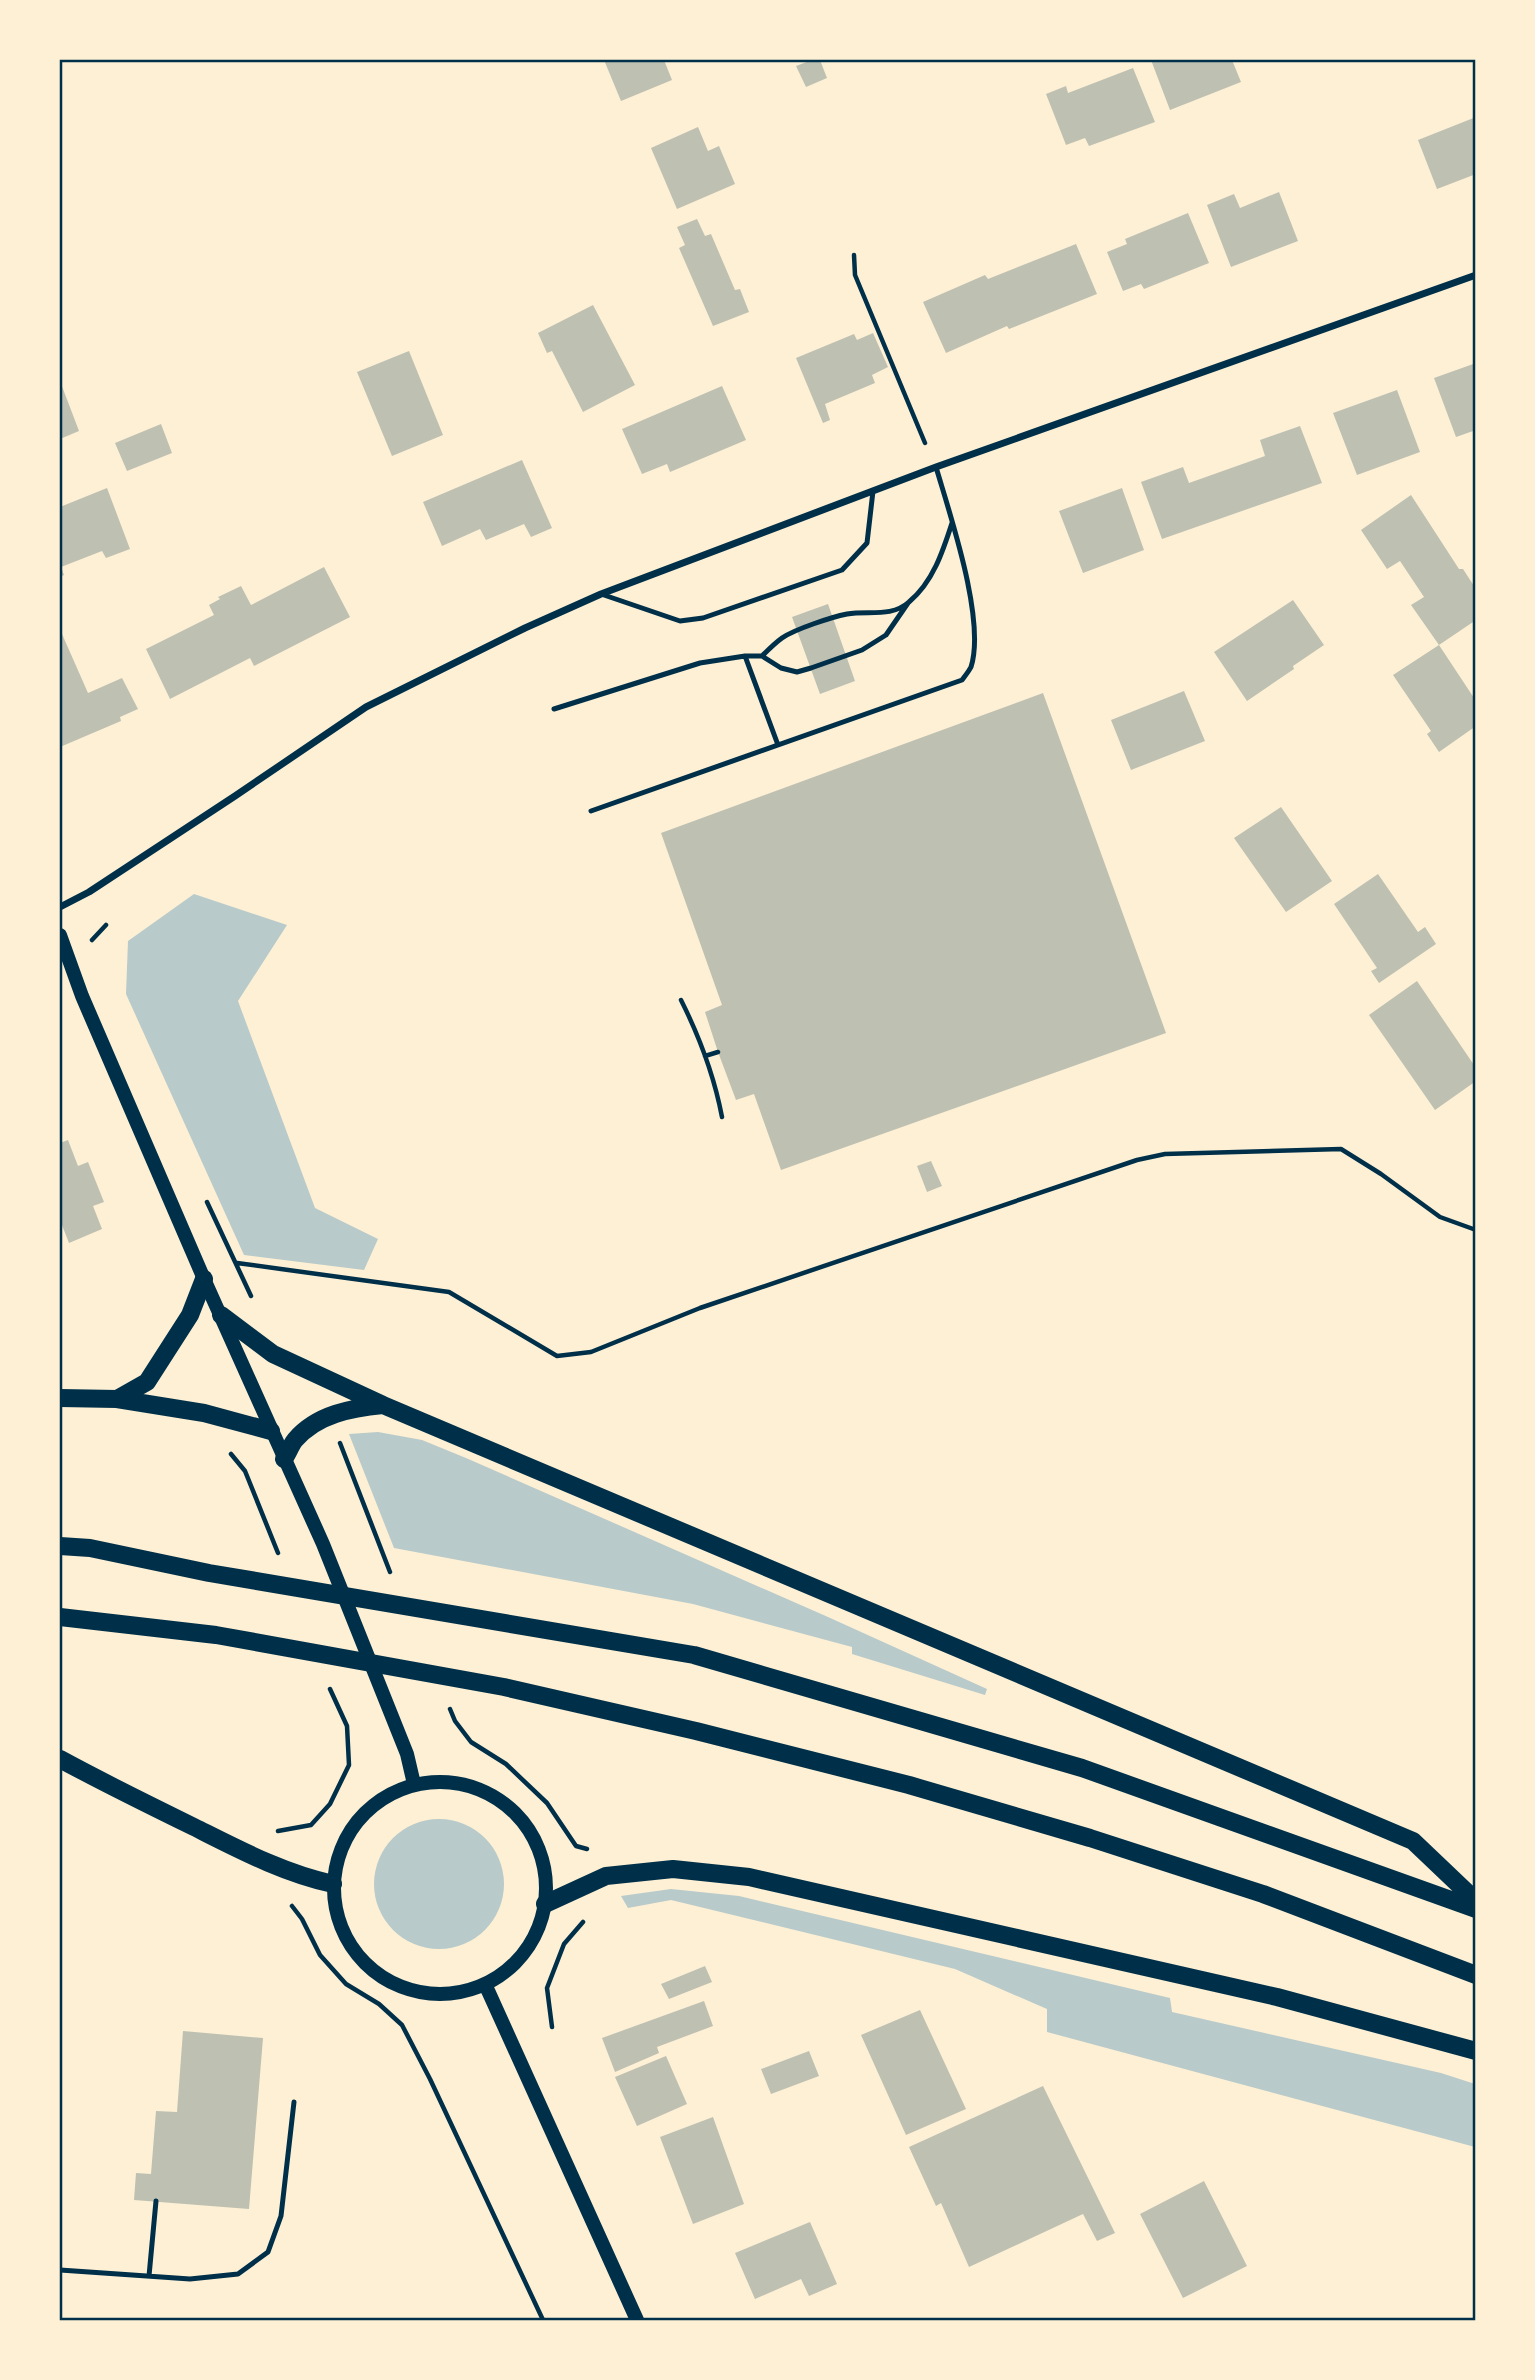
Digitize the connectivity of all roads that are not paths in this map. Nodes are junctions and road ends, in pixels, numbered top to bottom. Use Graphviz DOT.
graph roads {
  1 [pos="1475,275"];
  2 [pos="936,467"];
  3 [pos="873,491"];
  4 [pos="953,523"];
  5 [pos="601,594"];
  6 [pos="908,603"];
  7 [pos="745,656"];
  8 [pos="762,656"];
  9 [pos="554,709"];
  10 [pos="778,745"];
  11 [pos="591,811"];
  12 [pos="60,906"];
  13 [pos="60,935"];
  14 [pos="204,1279"];
  15 [pos="220,1315"];
  16 [pos="60,1398"];
  17 [pos="117,1399"];
  18 [pos="383,1405"];
  19 [pos="271,1431"];
  20 [pos="284,1459"];
  21 [pos="60,1546"];
  22 [pos="60,1617"];
  23 [pos="60,1759"];
  24 [pos="414,1784"];
  25 [pos="333,1884"];
  26 [pos="1475,1901"];
  27 [pos="545,1904"];
  28 [pos="1475,1909"];
  29 [pos="1475,1975"];
  30 [pos="485,1984"];
  31 [pos="1475,2051"];
  32 [pos="294,2102"];
  33 [pos="156,2201"];
  34 [pos="60,2270"];
  35 [pos="149,2276"];
  36 [pos="637,2320"];
  1 -- 2 [label="street"];
  2 -- 3 [label="street"];
  2 -- 4 [label="lane"];
  3 -- 5 [label="street"];
  3 -- 5 [label="lane"];
  4 -- 6 [label="lane"];
  4 -- 10 [label="lane"];
  5 -- 12 [label="street"];
  6 -- 8 [label="lane"];
  6 -- 8 [label="lane"];
  7 -- 8 [label="lane"];
  7 -- 9 [label="lane"];
  7 -- 10 [label="lane"];
  10 -- 11 [label="lane"];
  13 -- 14 [label="main road"];
  14 -- 15 [label="main road"];
  14 -- 17 [label="main road"];
  15 -- 18 [label="main road"];
  15 -- 19 [label="main road"];
  16 -- 17 [label="main road"];
  17 -- 19 [label="main road"];
  18 -- 20 [label="main road"];
  18 -- 26 [label="main road"];
  19 -- 20 [label="main road"];
  20 -- 24 [label="main road"];
  21 -- 28 [label="main road"];
  22 -- 29 [label="main road"];
  23 -- 25 [label="main road"];
  24 -- 25 [label="main road"];
  24 -- 27 [label="main road"];
  25 -- 30 [label="main road"];
  27 -- 30 [label="main road"];
  27 -- 31 [label="main road"];
  30 -- 36 [label="main road"];
  32 -- 35 [label="lane"];
  33 -- 35 [label="lane"];
  34 -- 35 [label="lane"];
}
